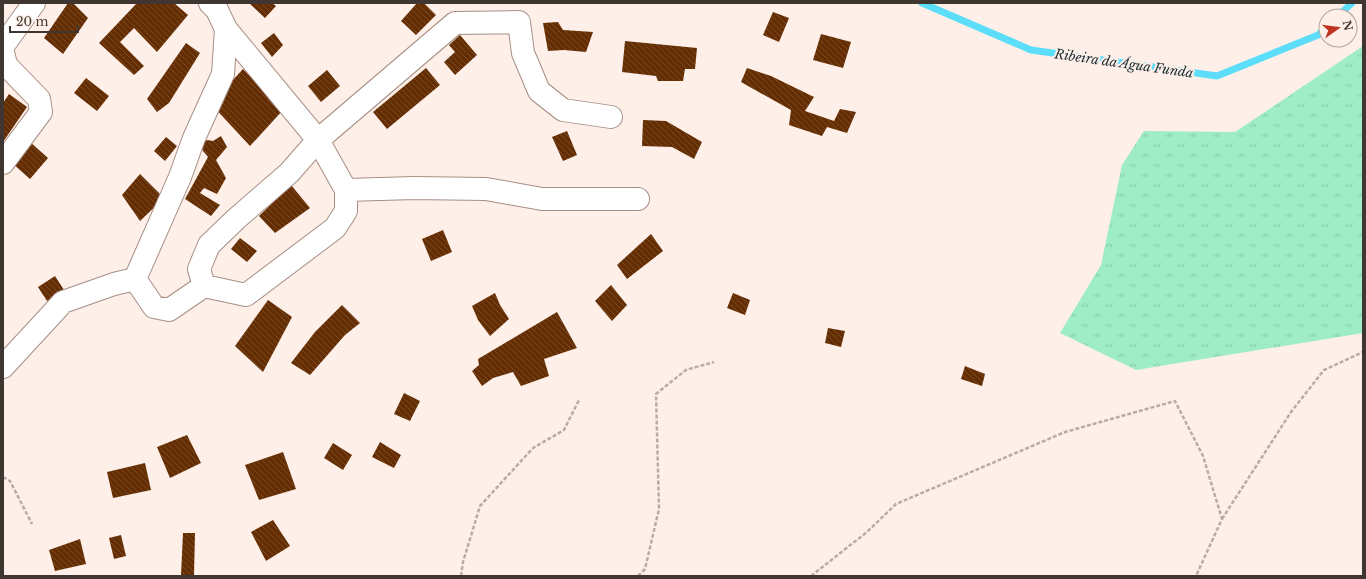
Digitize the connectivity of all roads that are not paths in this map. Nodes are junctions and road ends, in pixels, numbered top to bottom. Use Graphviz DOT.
graph roads {
  1 [pos="34,3"];
  2 [pos="210,3"];
  3 [pos="226,29"];
  4 [pos="3,46"];
  5 [pos="3,52"];
  6 [pos="611,117"];
  7 [pos="318,140"];
  8 [pos="4,160"];
  9 [pos="346,190"];
  10 [pos="638,199"];
  11 [pos="135,279"];
  12 [pos="204,286"];
  13 [pos="3,367"];
  1 -- 4 [label="street"];
  2 -- 3 [label="street"];
  3 -- 7 [label="street"];
  3 -- 11 [label="street"];
  5 -- 8 [label="street"];
  6 -- 7 [label="street"];
  7 -- 9 [label="street"];
  7 -- 12 [label="street"];
  9 -- 10 [label="street"];
  9 -- 12 [label="street"];
  11 -- 12 [label="street"];
  11 -- 13 [label="street"];
}
